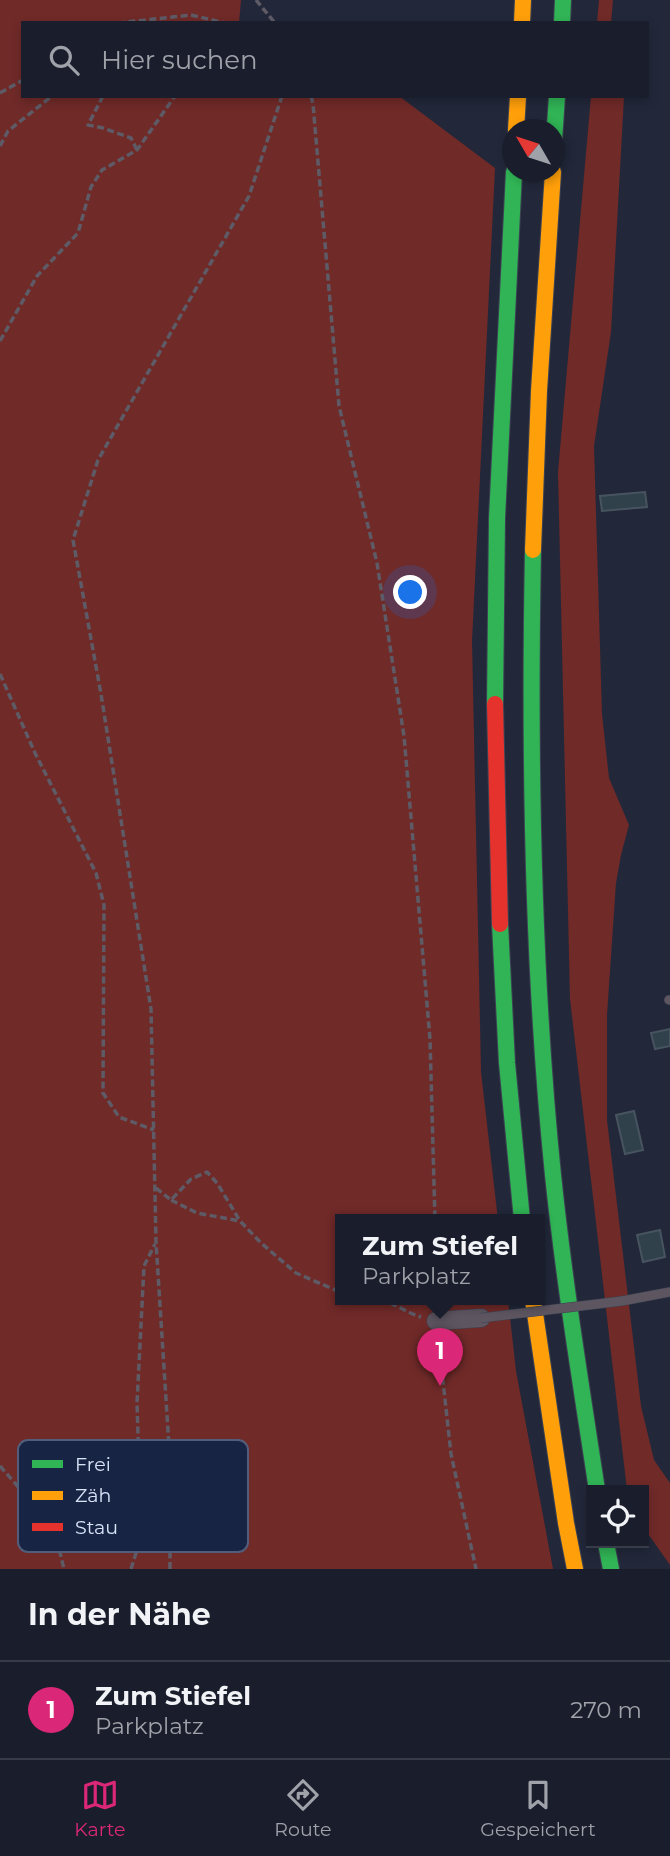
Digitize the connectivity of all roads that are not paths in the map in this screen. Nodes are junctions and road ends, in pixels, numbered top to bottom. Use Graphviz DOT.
graph roads {
  1 [pos="523,0"];
  2 [pos="563,0"];
  3 [pos="522,21"];
  4 [pos="562,21"];
  5 [pos="518,98"];
  6 [pos="557,98"];
  7 [pos="517,119"];
  8 [pos="556,119"];
  9 [pos="514,182"];
  10 [pos="552,182"];
  11 [pos="521,1214"];
  12 [pos="670,1292"];
  13 [pos="534,1305"];
  14 [pos="481,1318"];
  15 [pos="436,1321"];
  16 [pos="596,1485"];
  17 [pos="607,1548"];
  18 [pos="575,1569"];
  19 [pos="611,1569"];
  1 -- 3 [label="highway"];
  2 -- 4 [label="highway"];
  5 -- 7 [label="highway"];
  6 -- 8 [label="highway"];
  9 -- 11 [label="highway"];
  10 -- 16 [label="highway"];
  12 -- 14 [label="lane, bridge"];
  13 -- 18 [label="highway"];
  14 -- 15 [label="street"];
  17 -- 19 [label="highway"];
}
